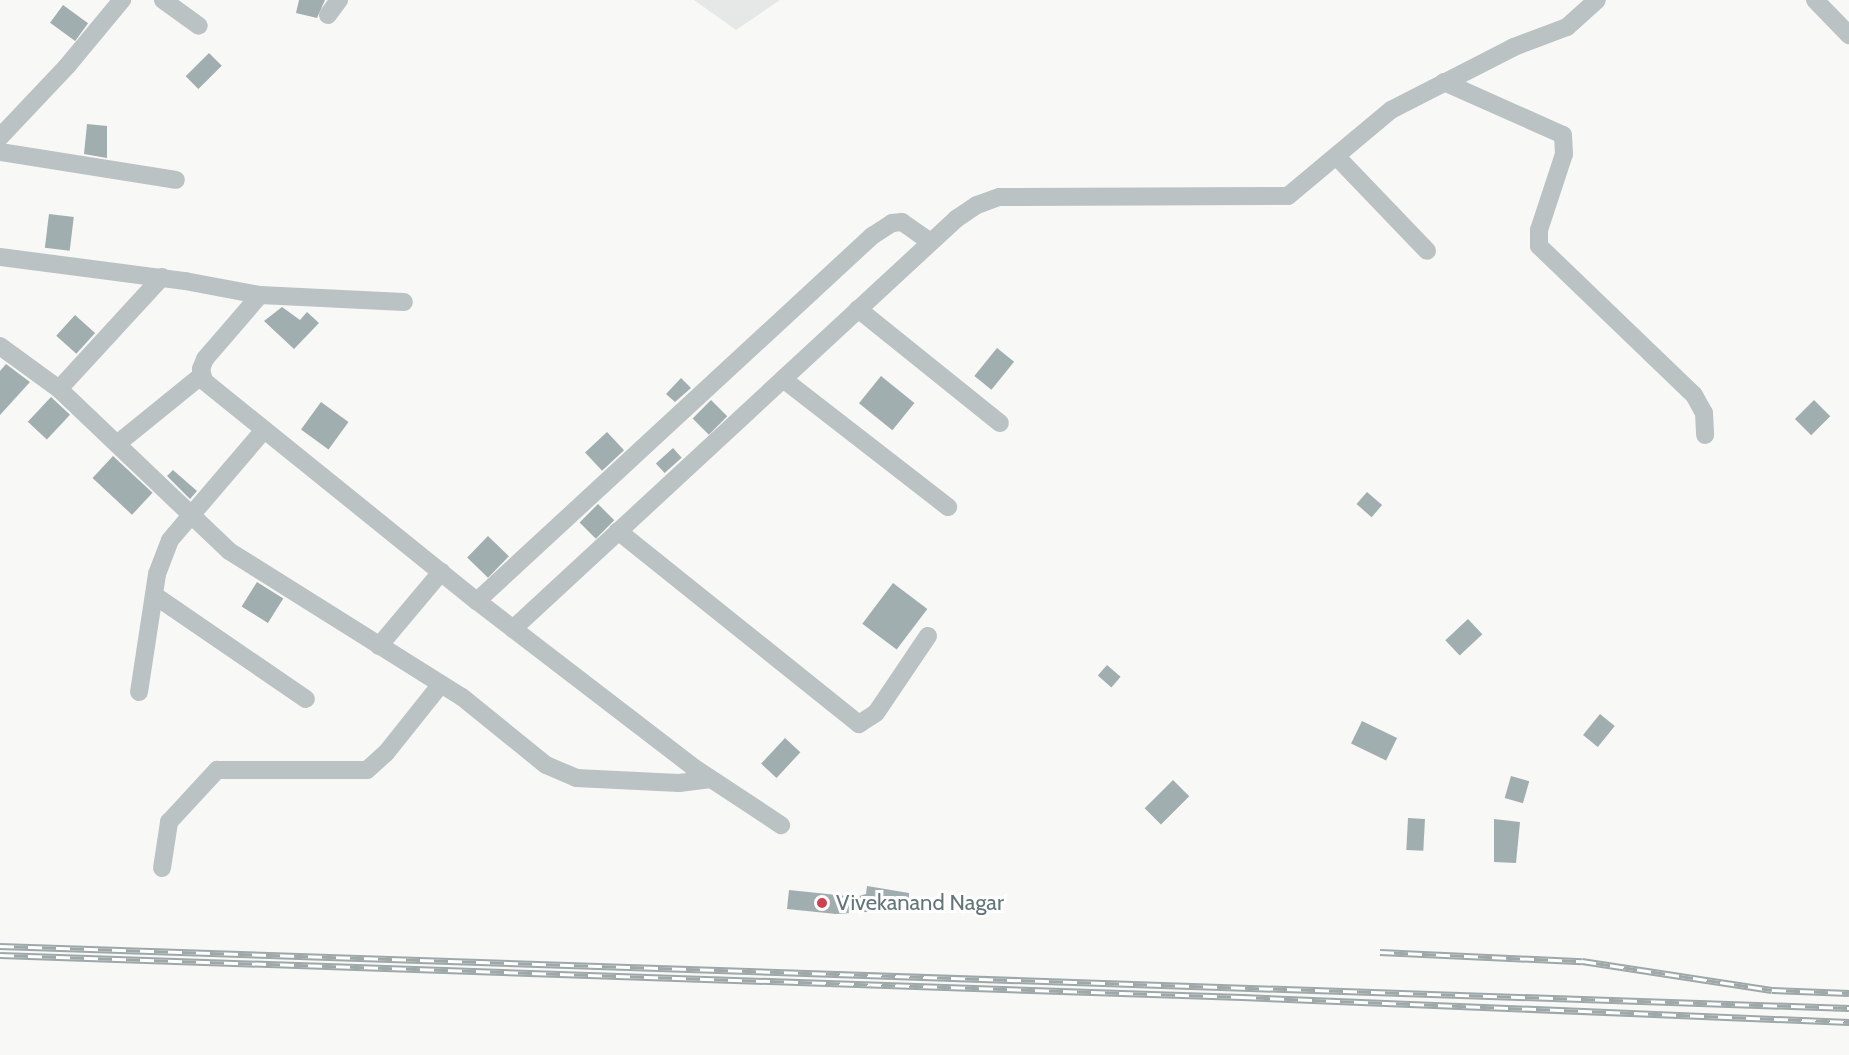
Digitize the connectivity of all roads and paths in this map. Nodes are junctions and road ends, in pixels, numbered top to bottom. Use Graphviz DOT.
graph roads {
  1 [pos="122,0"];
  2 [pos="163,0"];
  3 [pos="339,0"];
  4 [pos="1597,0"];
  5 [pos="1815,0"];
  6 [pos="328,15"];
  7 [pos="199,26"];
  8 [pos="1849,35"];
  9 [pos="1444,82"];
  10 [pos="0,137"];
  11 [pos="0,152"];
  12 [pos="1336,157"];
  13 [pos="176,180"];
  14 [pos="931,242"];
  15 [pos="1427,251"];
  16 [pos="0,257"];
  17 [pos="162,277"];
  18 [pos="260,296"];
  19 [pos="404,302"];
  20 [pos="858,309"];
  21 [pos="0,346"];
  22 [pos="201,376"];
  23 [pos="783,379"];
  24 [pos="59,389"];
  25 [pos="1000,423"];
  26 [pos="264,430"];
  27 [pos="1706,435"];
  28 [pos="117,444"];
  29 [pos="948,507"];
  30 [pos="190,514"];
  31 [pos="618,531"];
  32 [pos="441,572"];
  33 [pos="154,595"];
  34 [pos="477,601"];
  35 [pos="513,628"];
  36 [pos="928,636"];
  37 [pos="379,645"];
  38 [pos="441,684"];
  39 [pos="139,692"];
  40 [pos="306,699"];
  41 [pos="711,779"];
  42 [pos="781,825"];
  43 [pos="162,868"];
  1 -- 10 [label="street"];
  2 -- 7 [label="street"];
  3 -- 6 [label="street"];
  4 -- 9 [label="street"];
  5 -- 8 [label="street"];
  9 -- 12 [label="street"];
  9 -- 27 [label="street"];
  11 -- 13 [label="street"];
  12 -- 14 [label="street"];
  12 -- 15 [label="street"];
  14 -- 20 [label="street"];
  14 -- 34 [label="street"];
  16 -- 17 [label="street"];
  17 -- 18 [label="street"];
  17 -- 24 [label="street"];
  18 -- 19 [label="street"];
  18 -- 22 [label="street"];
  20 -- 23 [label="street"];
  20 -- 25 [label="street"];
  21 -- 24 [label="street"];
  22 -- 26 [label="street"];
  22 -- 28 [label="street"];
  23 -- 29 [label="street"];
  23 -- 31 [label="street"];
  24 -- 28 [label="street"];
  26 -- 30 [label="street"];
  26 -- 32 [label="street"];
  28 -- 30 [label="street"];
  30 -- 33 [label="street"];
  30 -- 37 [label="street"];
  31 -- 35 [label="street"];
  31 -- 36 [label="street"];
  32 -- 34 [label="street"];
  32 -- 37 [label="street"];
  33 -- 39 [label="street"];
  33 -- 40 [label="street"];
  34 -- 35 [label="street"];
  35 -- 41 [label="street"];
  37 -- 38 [label="street"];
  38 -- 41 [label="street"];
  38 -- 43 [label="street"];
  41 -- 42 [label="street"];
}
